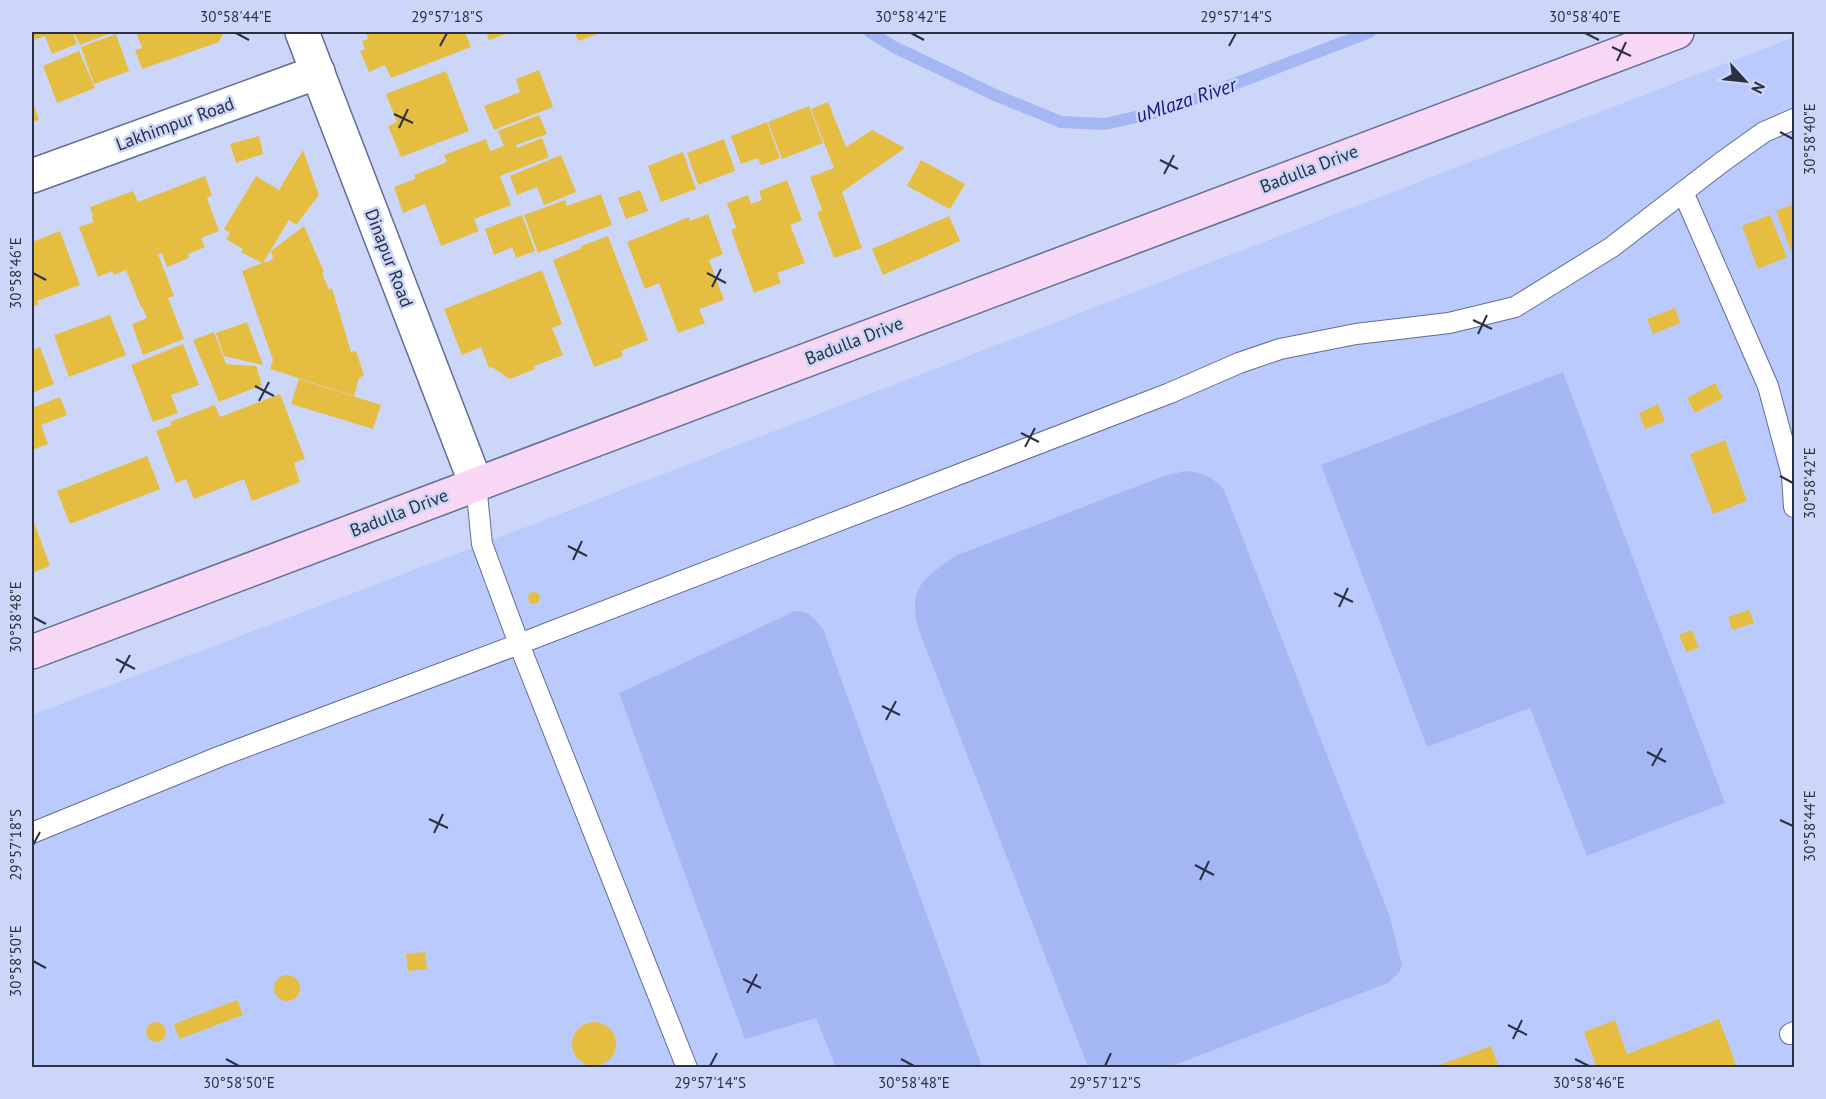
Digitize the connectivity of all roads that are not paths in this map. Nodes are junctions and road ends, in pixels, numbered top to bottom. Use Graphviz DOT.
graph roads {
  1 [pos="302,32"];
  2 [pos="1677,32"];
  3 [pos="318,72"];
  4 [pos="1794,119"];
  5 [pos="32,176"];
  6 [pos="1683,192"];
  7 [pos="476,484"];
  8 [pos="1794,507"];
  9 [pos="519,644"];
  10 [pos="32,652"];
  11 [pos="32,833"];
  12 [pos="687,1068"];
  1 -- 3 [label="street, Dinapur Road"];
  2 -- 7 [label="street, Badulla Drive"];
  3 -- 5 [label="street, Lakhimpur Road"];
  3 -- 7 [label="street, Dinapur Road"];
  4 -- 6 [label="lane"];
  6 -- 8 [label="lane"];
  6 -- 9 [label="lane"];
  7 -- 9 [label="lane"];
  7 -- 10 [label="street, Badulla Drive"];
  9 -- 11 [label="lane"];
  9 -- 12 [label="lane"];
}
